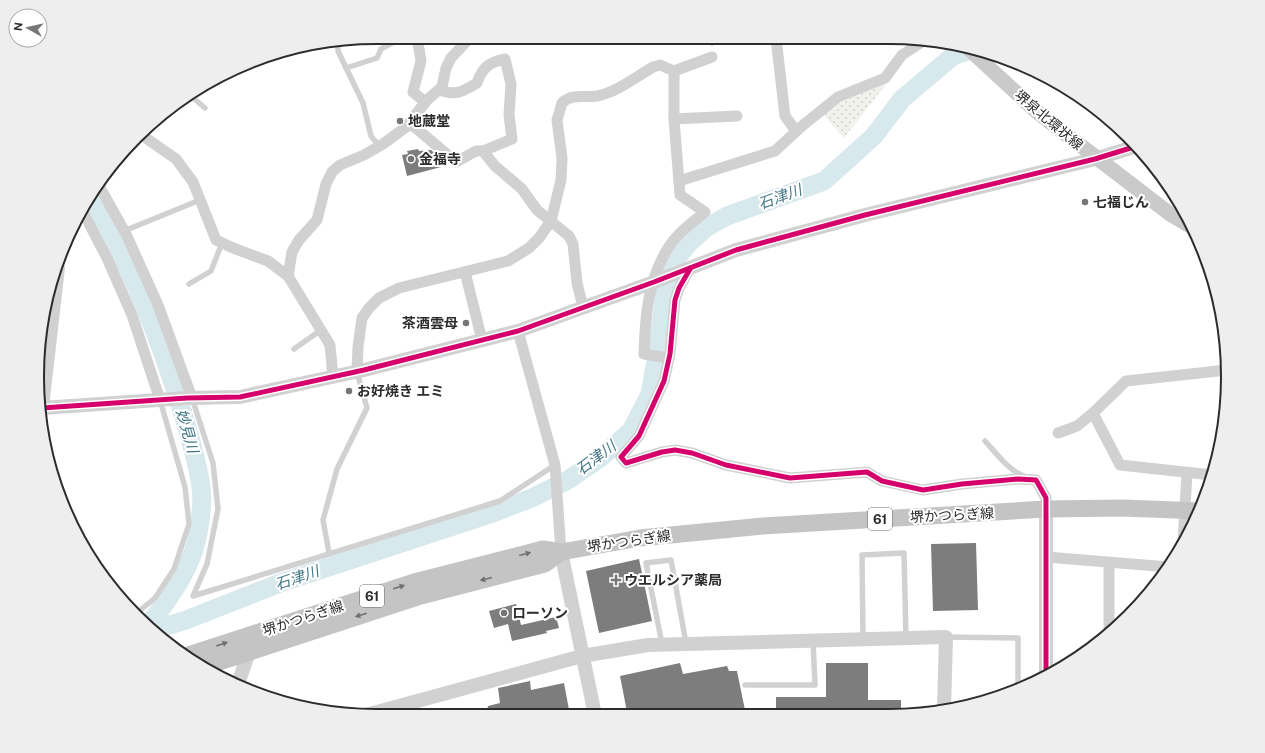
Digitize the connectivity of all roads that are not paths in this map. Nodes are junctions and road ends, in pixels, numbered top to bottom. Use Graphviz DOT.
graph roads {
  1 [pos="391,44"];
  2 [pos="418,44"];
  3 [pos="464,44"];
  4 [pos="777,44"];
  5 [pos="916,46"];
  6 [pos="338,47"];
  7 [pos="976,55"];
  8 [pos="712,57"];
  9 [pos="346,68"];
  10 [pos="674,71"];
  11 [pos="439,90"];
  12 [pos="194,99"];
  13 [pos="425,102"];
  14 [pos="205,108"];
  15 [pos="737,116"];
  16 [pos="674,119"];
  17 [pos="410,123"];
  18 [pos="796,131"];
  19 [pos="145,138"];
  20 [pos="379,146"];
  21 [pos="1130,148"];
  22 [pos="483,151"];
  23 [pos="1095,159"];
  24 [pos="679,181"];
  25 [pos="101,190"];
  26 [pos="200,200"];
  27 [pos="85,216"];
  28 [pos="1181,219"];
  29 [pos="551,221"];
  30 [pos="124,231"];
  31 [pos="222,243"];
  32 [pos="689,269"];
  33 [pos="465,272"];
  34 [pos="288,276"];
  35 [pos="653,282"];
  36 [pos="189,284"];
  37 [pos="56,288"];
  38 [pos="583,308"];
  39 [pos="322,330"];
  40 [pos="518,331"];
  41 [pos="482,340"];
  42 [pos="294,349"];
  43 [pos="669,358"];
  44 [pos="357,371"];
  45 [pos="1221,371"];
  46 [pos="333,377"];
  47 [pos="44,386"];
  48 [pos="190,398"];
  49 [pos="161,400"];
  50 [pos="46,407"];
  51 [pos="1093,414"];
  52 [pos="1058,433"];
  53 [pos="985,441"];
  54 [pos="555,469"];
  55 [pos="1187,473"];
  56 [pos="1206,475"];
  57 [pos="1036,480"];
  58 [pos="1046,509"];
  59 [pos="1193,510"];
  60 [pos="561,552"];
  61 [pos="330,553"];
  62 [pos="1046,557"];
  63 [pos="1109,563"];
  64 [pos="1161,566"];
  65 [pos="140,611"];
  66 [pos="1109,625"];
  67 [pos="946,637"];
  68 [pos="906,638"];
  69 [pos="862,640"];
  70 [pos="813,641"];
  71 [pos="247,644"];
  72 [pos="686,644"];
  73 [pos="662,645"];
  74 [pos="194,654"];
  75 [pos="582,656"];
  76 [pos="210,664"];
  77 [pos="1046,669"];
  78 [pos="239,680"];
  79 [pos="1018,683"];
  80 [pos="745,685"];
  81 [pos="944,704"];
  82 [pos="388,709"];
  83 [pos="594,709"];
  1 -- 9 [label="lane"];
  2 -- 13 [label="street"];
  3 -- 11 [label="street"];
  4 -- 18 [label="street"];
  5 -- 18 [label="street"];
  6 -- 9 [label="lane"];
  7 -- 23 [label="main road, 堺泉北環状線"];
  8 -- 10 [label="street"];
  9 -- 20 [label="lane"];
  10 -- 16 [label="street"];
  10 -- 29 [label="street"];
  11 -- 13 [label="street"];
  11 -- 22 [label="street"];
  12 -- 14 [label="lane"];
  13 -- 17 [label="street"];
  15 -- 16 [label="street"];
  16 -- 24 [label="street"];
  17 -- 20 [label="street"];
  17 -- 22 [label="street"];
  18 -- 24 [label="street"];
  19 -- 26 [label="street"];
  20 -- 34 [label="street"];
  21 -- 23 [label="street"];
  22 -- 29 [label="street"];
  23 -- 28 [label="main road, 堺泉北環状線"];
  23 -- 32 [label="street"];
  24 -- 35 [label="street"];
  25 -- 30 [label="street"];
  26 -- 30 [label="lane"];
  26 -- 31 [label="street"];
  27 -- 49 [label="street"];
  29 -- 33 [label="street"];
  29 -- 38 [label="street"];
  30 -- 48 [label="street"];
  31 -- 34 [label="street"];
  31 -- 36 [label="lane"];
  32 -- 35 [label="street"];
  32 -- 43 [label="street"];
  33 -- 41 [label="street"];
  33 -- 44 [label="street"];
  34 -- 39 [label="street"];
  35 -- 38 [label="street"];
  35 -- 43 [label="street"];
  37 -- 47 [label="street"];
  38 -- 40 [label="street"];
  39 -- 42 [label="lane"];
  39 -- 46 [label="street"];
  40 -- 41 [label="street"];
  40 -- 54 [label="street"];
  41 -- 44 [label="street"];
  43 -- 57 [label="street"];
  44 -- 46 [label="street"];
  44 -- 61 [label="lane"];
  45 -- 51 [label="street"];
  46 -- 48 [label="street"];
  48 -- 49 [label="street"];
  48 -- 61 [label="lane"];
  49 -- 50 [label="street"];
  49 -- 65 [label="lane"];
  51 -- 52 [label="street"];
  51 -- 55 [label="street"];
  53 -- 57 [label="lane"];
  54 -- 60 [label="street"];
  54 -- 61 [label="lane"];
  55 -- 56 [label="street"];
  55 -- 59 [label="street"];
  57 -- 58 [label="street"];
  58 -- 59 [label="main road, 堺かつらぎ線 / 61"];
  58 -- 60 [label="main road, 堺かつらぎ線 / 61"];
  58 -- 62 [label="street"];
  60 -- 71 [label="main road, 堺かつらぎ線 / 61"];
  60 -- 75 [label="street"];
  62 -- 63 [label="street"];
  62 -- 77 [label="street"];
  63 -- 64 [label="street"];
  63 -- 66 [label="street"];
  67 -- 68 [label="street"];
  67 -- 79 [label="lane"];
  67 -- 81 [label="street"];
  68 -- 69 [label="street"];
  68 -- 69 [label="lane"];
  69 -- 70 [label="street"];
  70 -- 72 [label="street"];
  70 -- 80 [label="lane"];
  74 -- 71 [label="main road, 堺かつらぎ線 / 61, one-way"];
  71 -- 76 [label="main road, 堺かつらぎ線 / 61"];
  71 -- 78 [label="street"];
  72 -- 73 [label="street"];
  72 -- 73 [label="lane"];
  73 -- 75 [label="street"];
  75 -- 82 [label="street"];
  75 -- 83 [label="street"];
}
